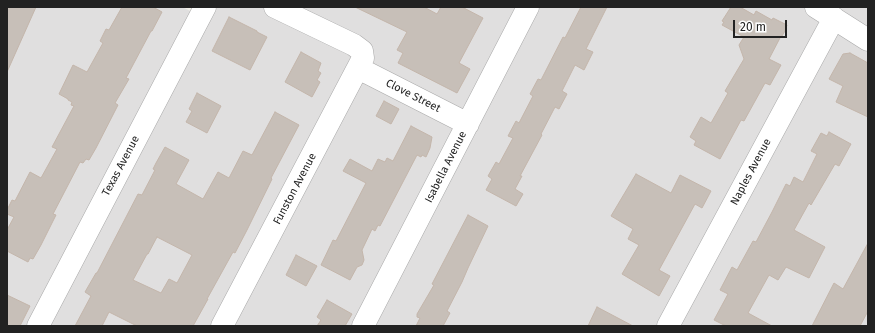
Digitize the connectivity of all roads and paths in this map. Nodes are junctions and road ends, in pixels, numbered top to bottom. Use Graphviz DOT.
graph roads {
  1 [pos="205,7"];
  2 [pos="275,7"];
  3 [pos="528,7"];
  4 [pos="825,13"];
  5 [pos="868,40"];
  6 [pos="360,59"];
  7 [pos="468,124"];
  8 [pos="38,326"];
  9 [pos="222,326"];
  10 [pos="364,326"];
  11 [pos="668,326"];
  1 -- 8 [label="street, Texas Avenue"];
  2 -- 6 [label="street, Clove Street"];
  3 -- 7 [label="street, Isabella Avenue"];
  4 -- 5 [label="street"];
  4 -- 11 [label="street, Naples Avenue"];
  6 -- 7 [label="street, Clove Street"];
  6 -- 9 [label="street, Funston Avenue"];
  7 -- 10 [label="street, Isabella Avenue"];
}
